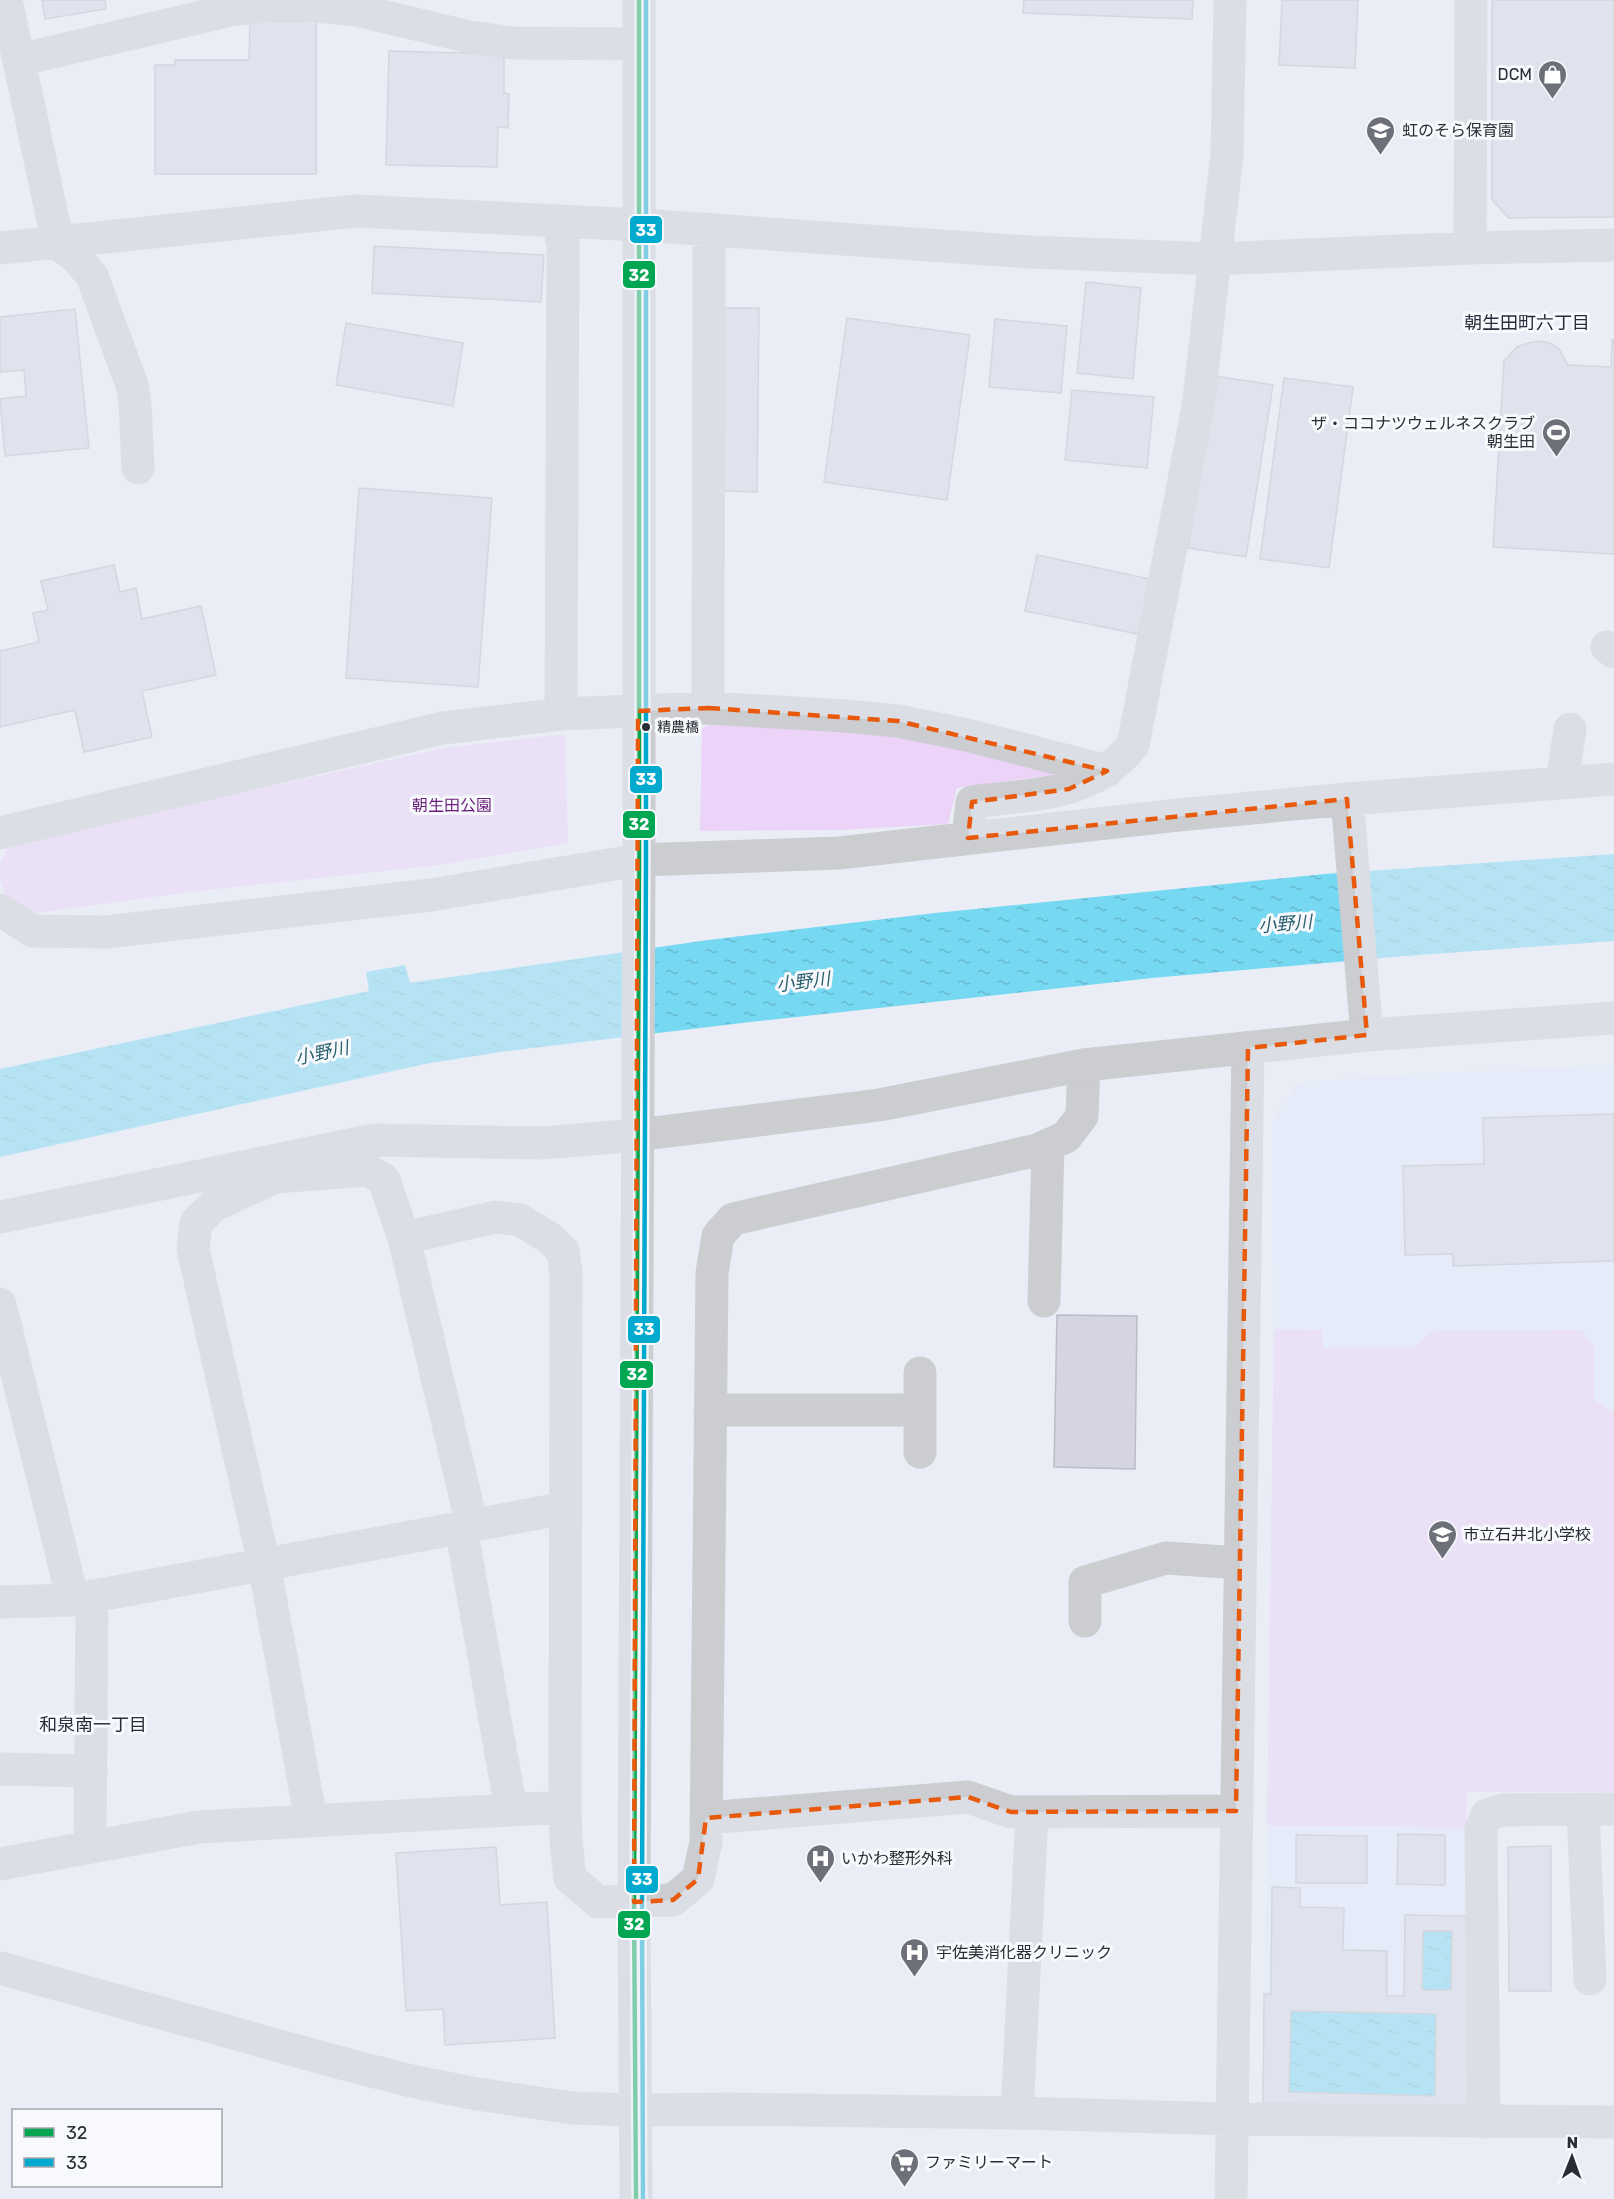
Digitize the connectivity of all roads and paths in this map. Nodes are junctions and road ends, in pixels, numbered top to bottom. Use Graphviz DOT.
graph roads {
  1 [pos="6,0"];
  2 [pos="639,0"];
  3 [pos="1230,0"];
  4 [pos="1471,0"];
  5 [pos="639,44"];
  6 [pos="11,52"];
  7 [pos="558,221"];
  8 [pos="640,225"];
  9 [pos="709,229"];
  10 [pos="58,243"];
  11 [pos="1614,246"];
  12 [pos="0,248"];
  13 [pos="1470,248"];
  14 [pos="1215,258"];
  15 [pos="138,468"];
  16 [pos="708,708"];
  17 [pos="561,714"];
  18 [pos="1570,729"];
  19 [pos="1107,771"];
  20 [pos="1614,779"];
  21 [pos="1562,783"];
  22 [pos="1348,811"];
  23 [pos="0,833"];
  24 [pos="968,838"];
  25 [pos="638,876"];
  26 [pos="0,910"];
  27 [pos="1614,1018"];
  28 [pos="1367,1035"];
  29 [pos="1248,1048"];
  30 [pos="1084,1065"];
  31 [pos="637,1136"];
  32 [pos="1048,1145"];
  33 [pos="273,1170"];
  34 [pos="0,1217"];
  35 [pos="404,1238"];
  36 [pos="1044,1301"];
  37 [pos="0,1304"];
  38 [pos="920,1373"];
  39 [pos="710,1410"];
  40 [pos="920,1410"];
  41 [pos="920,1452"];
  42 [pos="566,1508"];
  43 [pos="467,1526"];
  44 [pos="1240,1563"];
  45 [pos="264,1564"];
  46 [pos="82,1598"];
  47 [pos="0,1602"];
  48 [pos="1085,1621"];
  49 [pos="0,1769"];
  50 [pos="91,1771"];
  51 [pos="565,1807"];
  52 [pos="1598,1809"];
  53 [pos="511,1810"];
  54 [pos="1236,1811"];
  55 [pos="1032,1813"];
  56 [pos="706,1818"];
  57 [pos="311,1820"];
  58 [pos="90,1847"];
  59 [pos="0,1864"];
  60 [pos="634,1902"];
  61 [pos="0,1968"];
  62 [pos="1590,1978"];
  63 [pos="636,2110"];
  64 [pos="1017,2114"];
  65 [pos="1231,2119"];
  66 [pos="1484,2122"];
  67 [pos="1614,2122"];
  68 [pos="636,2199"];
  69 [pos="1231,2199"];
  1 -- 6 [label="street"];
  2 -- 5 [label="street"];
  3 -- 14 [label="street"];
  4 -- 13 [label="street"];
  5 -- 6 [label="street"];
  5 -- 8 [label="street"];
  6 -- 10 [label="street"];
  7 -- 8 [label="street"];
  7 -- 10 [label="street"];
  7 -- 17 [label="street"];
  8 -- 9 [label="street"];
  8 -- 25 [label="street"];
  9 -- 14 [label="street"];
  9 -- 16 [label="street"];
  10 -- 12 [label="street"];
  10 -- 15 [label="street"];
  11 -- 13 [label="street"];
  13 -- 14 [label="street"];
  14 -- 19 [label="street"];
  16 -- 17 [label="street"];
  16 -- 19 [label="street"];
  17 -- 23 [label="street"];
  18 -- 21 [label="street"];
  19 -- 24 [label="street"];
  20 -- 21 [label="street"];
  21 -- 22 [label="street"];
  22 -- 24 [label="street"];
  22 -- 28 [label="street"];
  24 -- 25 [label="street"];
  25 -- 26 [label="street"];
  25 -- 31 [label="street"];
  27 -- 28 [label="street"];
  28 -- 29 [label="street"];
  29 -- 30 [label="street"];
  29 -- 44 [label="street"];
  30 -- 31 [label="street"];
  30 -- 32 [label="street"];
  31 -- 33 [label="street"];
  31 -- 60 [label="street"];
  32 -- 36 [label="street"];
  32 -- 39 [label="street"];
  33 -- 34 [label="street"];
  33 -- 35 [label="street"];
  33 -- 45 [label="street"];
  35 -- 42 [label="street"];
  35 -- 43 [label="street"];
  37 -- 46 [label="street"];
  38 -- 40 [label="street"];
  39 -- 40 [label="street"];
  39 -- 56 [label="street"];
  40 -- 41 [label="street"];
  42 -- 43 [label="street"];
  42 -- 51 [label="street"];
  43 -- 45 [label="street"];
  43 -- 53 [label="street"];
  44 -- 48 [label="street"];
  44 -- 54 [label="street"];
  45 -- 46 [label="street"];
  45 -- 57 [label="street"];
  46 -- 47 [label="street"];
  46 -- 50 [label="street"];
  49 -- 50 [label="street"];
  50 -- 58 [label="street"];
  51 -- 53 [label="street"];
  51 -- 60 [label="street"];
  52 -- 62 [label="street"];
  52 -- 66 [label="street"];
  53 -- 57 [label="street"];
  54 -- 55 [label="street"];
  54 -- 65 [label="street"];
  55 -- 56 [label="street"];
  55 -- 64 [label="street"];
  56 -- 60 [label="street"];
  57 -- 58 [label="street"];
  58 -- 59 [label="street"];
  60 -- 63 [label="street"];
  61 -- 63 [label="street"];
  63 -- 64 [label="street"];
  63 -- 68 [label="street"];
  64 -- 65 [label="street"];
  65 -- 66 [label="street"];
  65 -- 69 [label="street"];
  66 -- 67 [label="street"];
}
